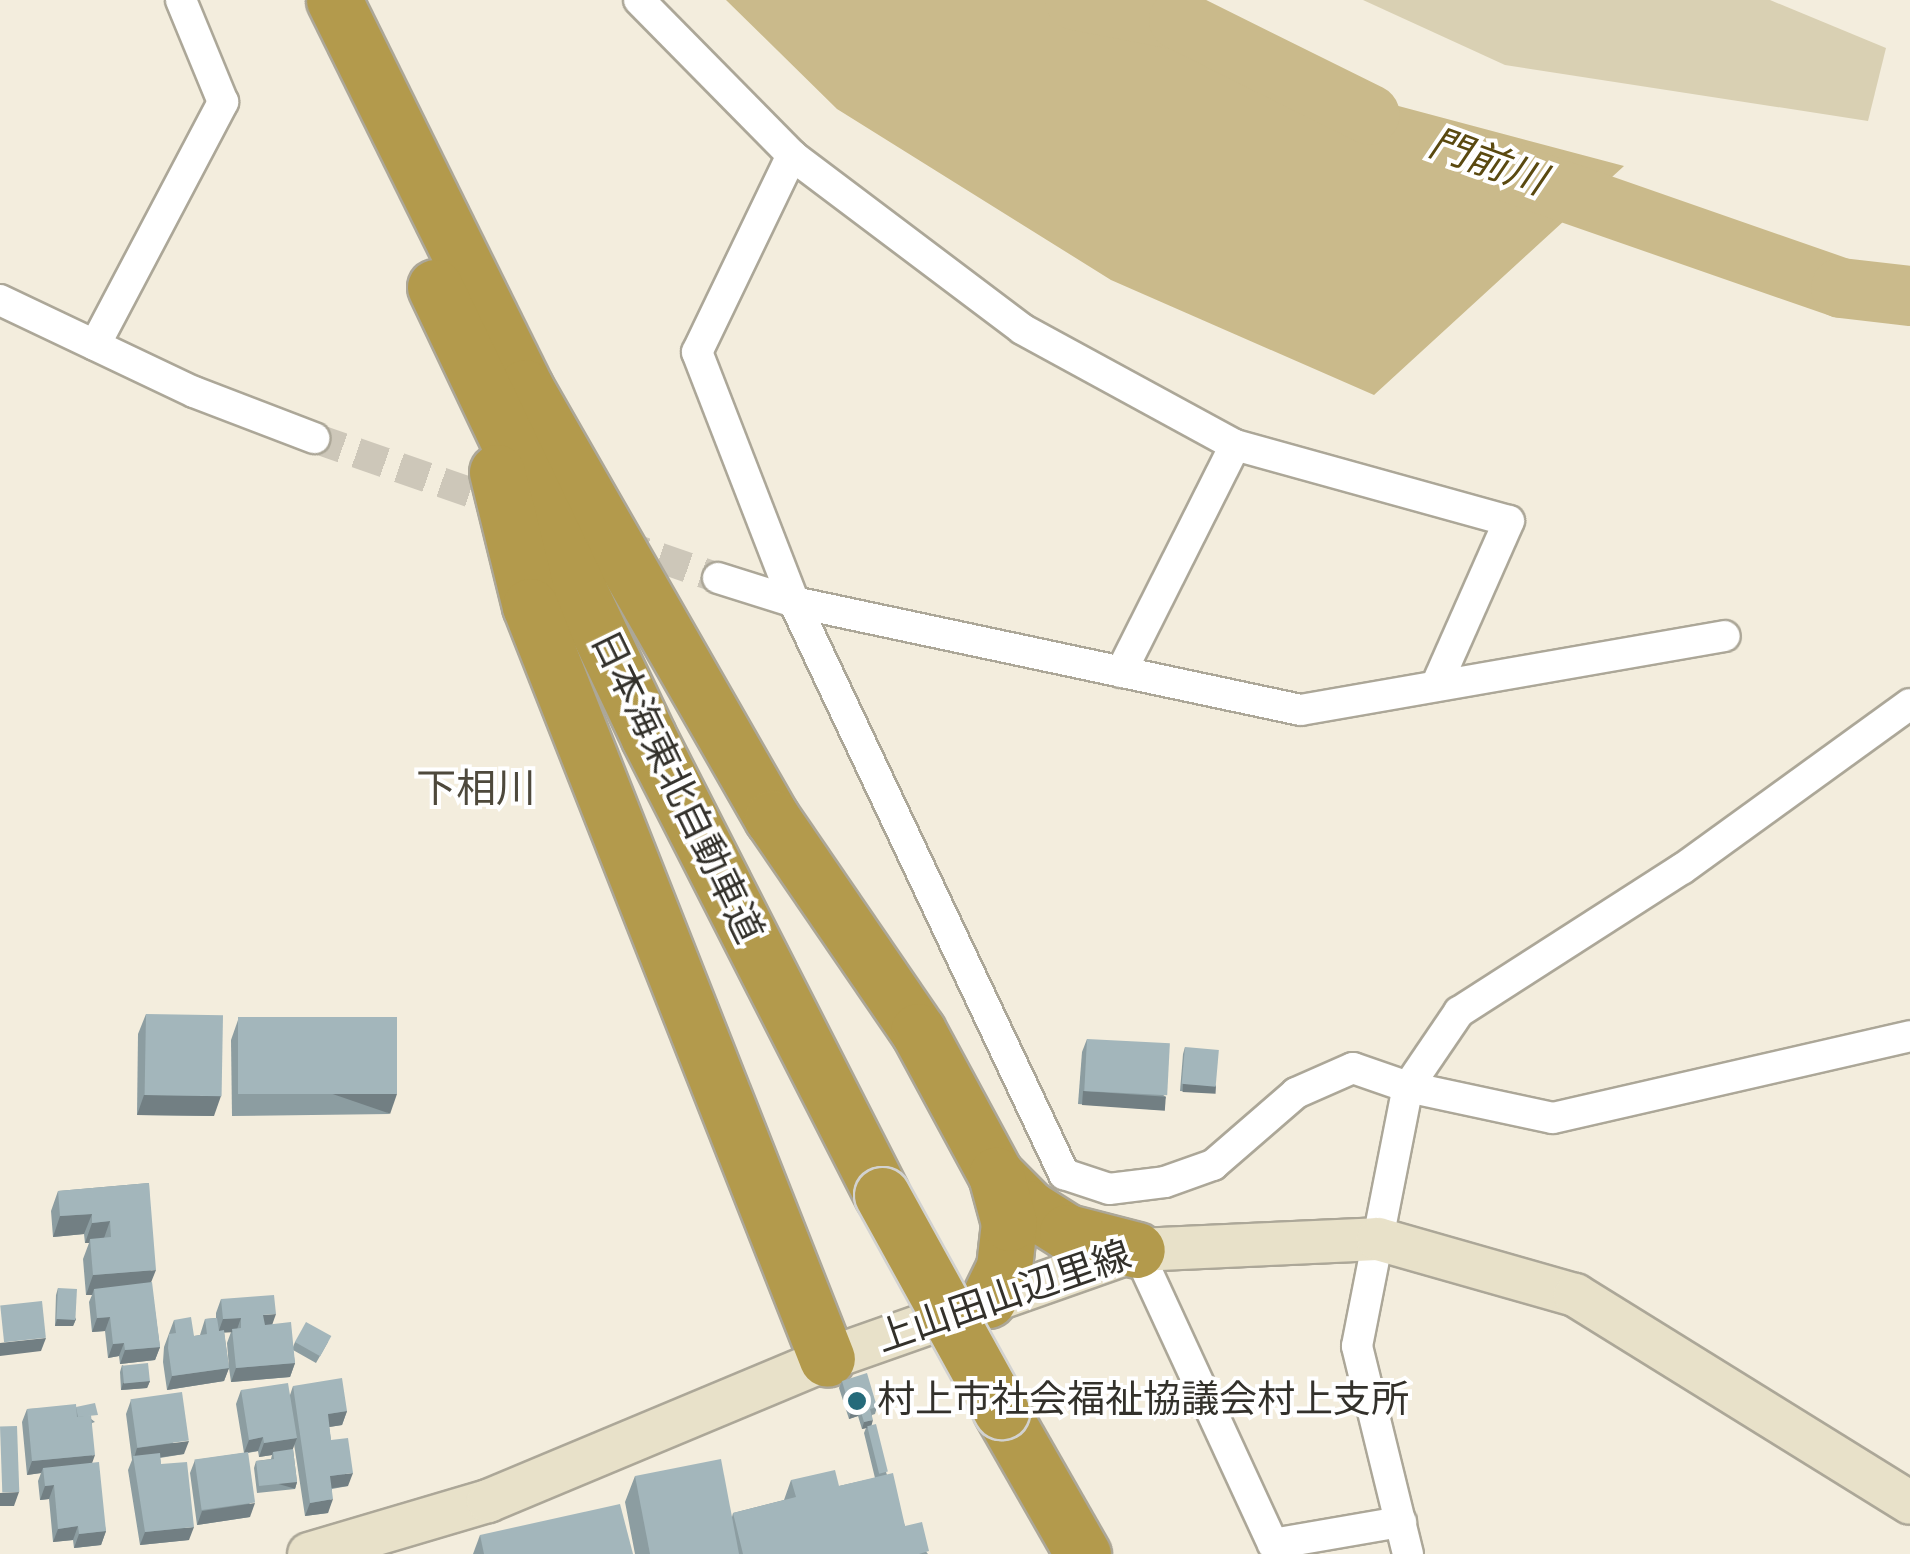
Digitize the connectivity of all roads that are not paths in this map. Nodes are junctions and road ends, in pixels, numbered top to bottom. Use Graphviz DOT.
graph roads {
  1 [pos="181,0"];
  2 [pos="310,0"];
  3 [pos="334,0"];
  4 [pos="639,0"];
  5 [pos="792,155"];
  6 [pos="0,300"];
  7 [pos="96,346"];
  8 [pos="468,359"];
  9 [pos="314,438"];
  10 [pos="1234,445"];
  11 [pos="718,578"];
  12 [pos="794,602"];
  13 [pos="1725,636"];
  14 [pos="1121,672"];
  15 [pos="1436,686"];
  16 [pos="1910,704"];
  17 [pos="1910,1036"];
  18 [pos="1408,1087"];
  19 [pos="996,1175"];
  20 [pos="1378,1239"];
  21 [pos="1137,1250"];
  22 [pos="988,1300"];
  23 [pos="827,1359"];
  24 [pos="1910,1503"];
  25 [pos="1401,1522"];
  26 [pos="310,1554"];
  27 [pos="1083,1554"];
  28 [pos="1408,1554"];
  1 -- 7 [label="street"];
  2 -- 8 [label="highway, 日本海東北自動車道"];
  3 -- 19 [label="highway"];
  4 -- 5 [label="street"];
  5 -- 10 [label="street"];
  5 -- 12 [label="street"];
  6 -- 7 [label="street"];
  7 -- 9 [label="street"];
  8 -- 23 [label="highway"];
  8 -- 27 [label="highway, 日本海東北自動車道, bridge"];
  10 -- 14 [label="street"];
  10 -- 15 [label="street"];
  11 -- 12 [label="street"];
  12 -- 14 [label="street"];
  12 -- 18 [label="street"];
  13 -- 15 [label="street"];
  14 -- 15 [label="street"];
  16 -- 18 [label="street"];
  17 -- 18 [label="street"];
  18 -- 20 [label="street"];
  19 -- 21 [label="highway"];
  19 -- 22 [label="highway"];
  20 -- 21 [label="main road, 上山田山辺里線"];
  20 -- 24 [label="main road, 上山田山辺里線"];
  20 -- 25 [label="street"];
  21 -- 22 [label="main road, 上山田山辺里線"];
  21 -- 25 [label="street"];
  22 -- 23 [label="main road, 上山田山辺里線"];
  23 -- 26 [label="main road, 上山田山辺里線"];
  25 -- 28 [label="street"];
}
